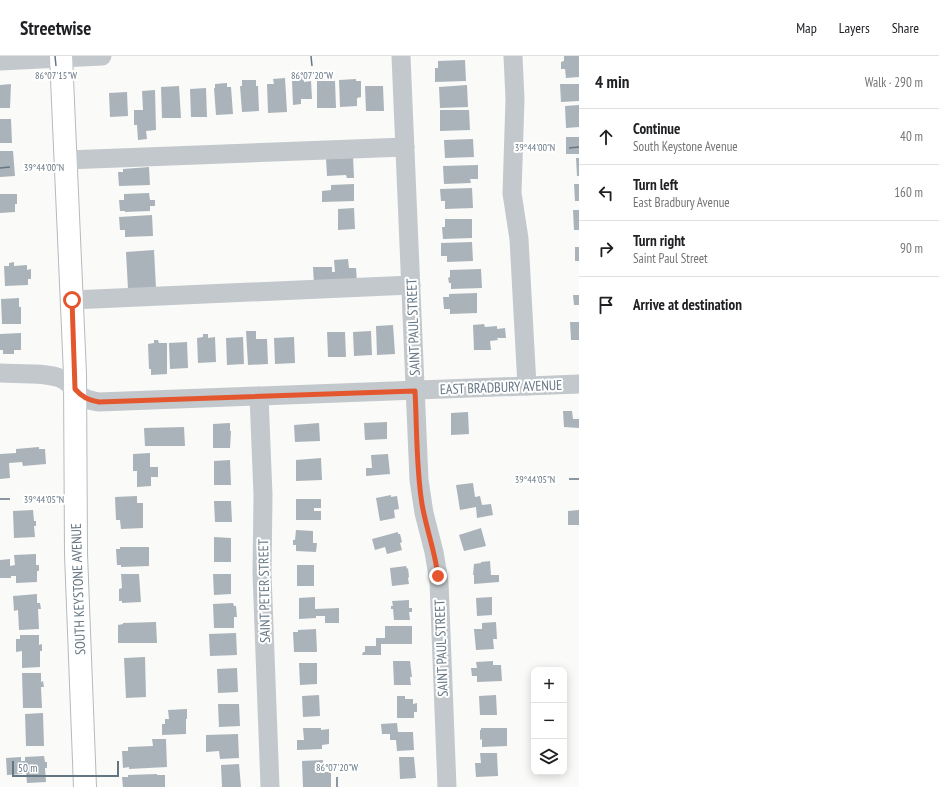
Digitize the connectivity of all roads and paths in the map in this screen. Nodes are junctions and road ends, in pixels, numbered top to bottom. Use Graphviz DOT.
graph roads {
  1 [pos="102,56"];
  2 [pos="401,56"];
  3 [pos="513,56"];
  4 [pos="61,57"];
  5 [pos="0,61"];
  6 [pos="405,146"];
  7 [pos="66,160"];
  8 [pos="411,285"];
  9 [pos="72,300"];
  10 [pos="0,373"];
  11 [pos="579,384"];
  12 [pos="527,386"];
  13 [pos="75,389"];
  14 [pos="415,391"];
  15 [pos="259,396"];
  16 [pos="85,787"];
  17 [pos="270,787"];
  18 [pos="447,787"];
  1 -- 4 [label="street"];
  2 -- 6 [label="street, SAINT PAUL STREET"];
  3 -- 12 [label="street"];
  4 -- 5 [label="street"];
  4 -- 7 [label="main road, SOUTH KEYSTONE AVENUE"];
  6 -- 7 [label="street"];
  6 -- 8 [label="street, SAINT PAUL STREET"];
  7 -- 9 [label="main road, SOUTH KEYSTONE AVENUE"];
  8 -- 9 [label="street"];
  8 -- 14 [label="street, SAINT PAUL STREET"];
  9 -- 13 [label="main road, SOUTH KEYSTONE AVENUE"];
  10 -- 13 [label="street, EAST BRADBURY AVENUE"];
  11 -- 12 [label="street, EAST BRADBURY AVENUE"];
  12 -- 14 [label="street, EAST BRADBURY AVENUE"];
  13 -- 15 [label="street, EAST BRADBURY AVENUE"];
  13 -- 16 [label="main road, SOUTH KEYSTONE AVENUE"];
  14 -- 15 [label="street, EAST BRADBURY AVENUE"];
  14 -- 18 [label="street, SAINT PAUL STREET"];
  15 -- 17 [label="street, SAINT PETER STREET"];
}
